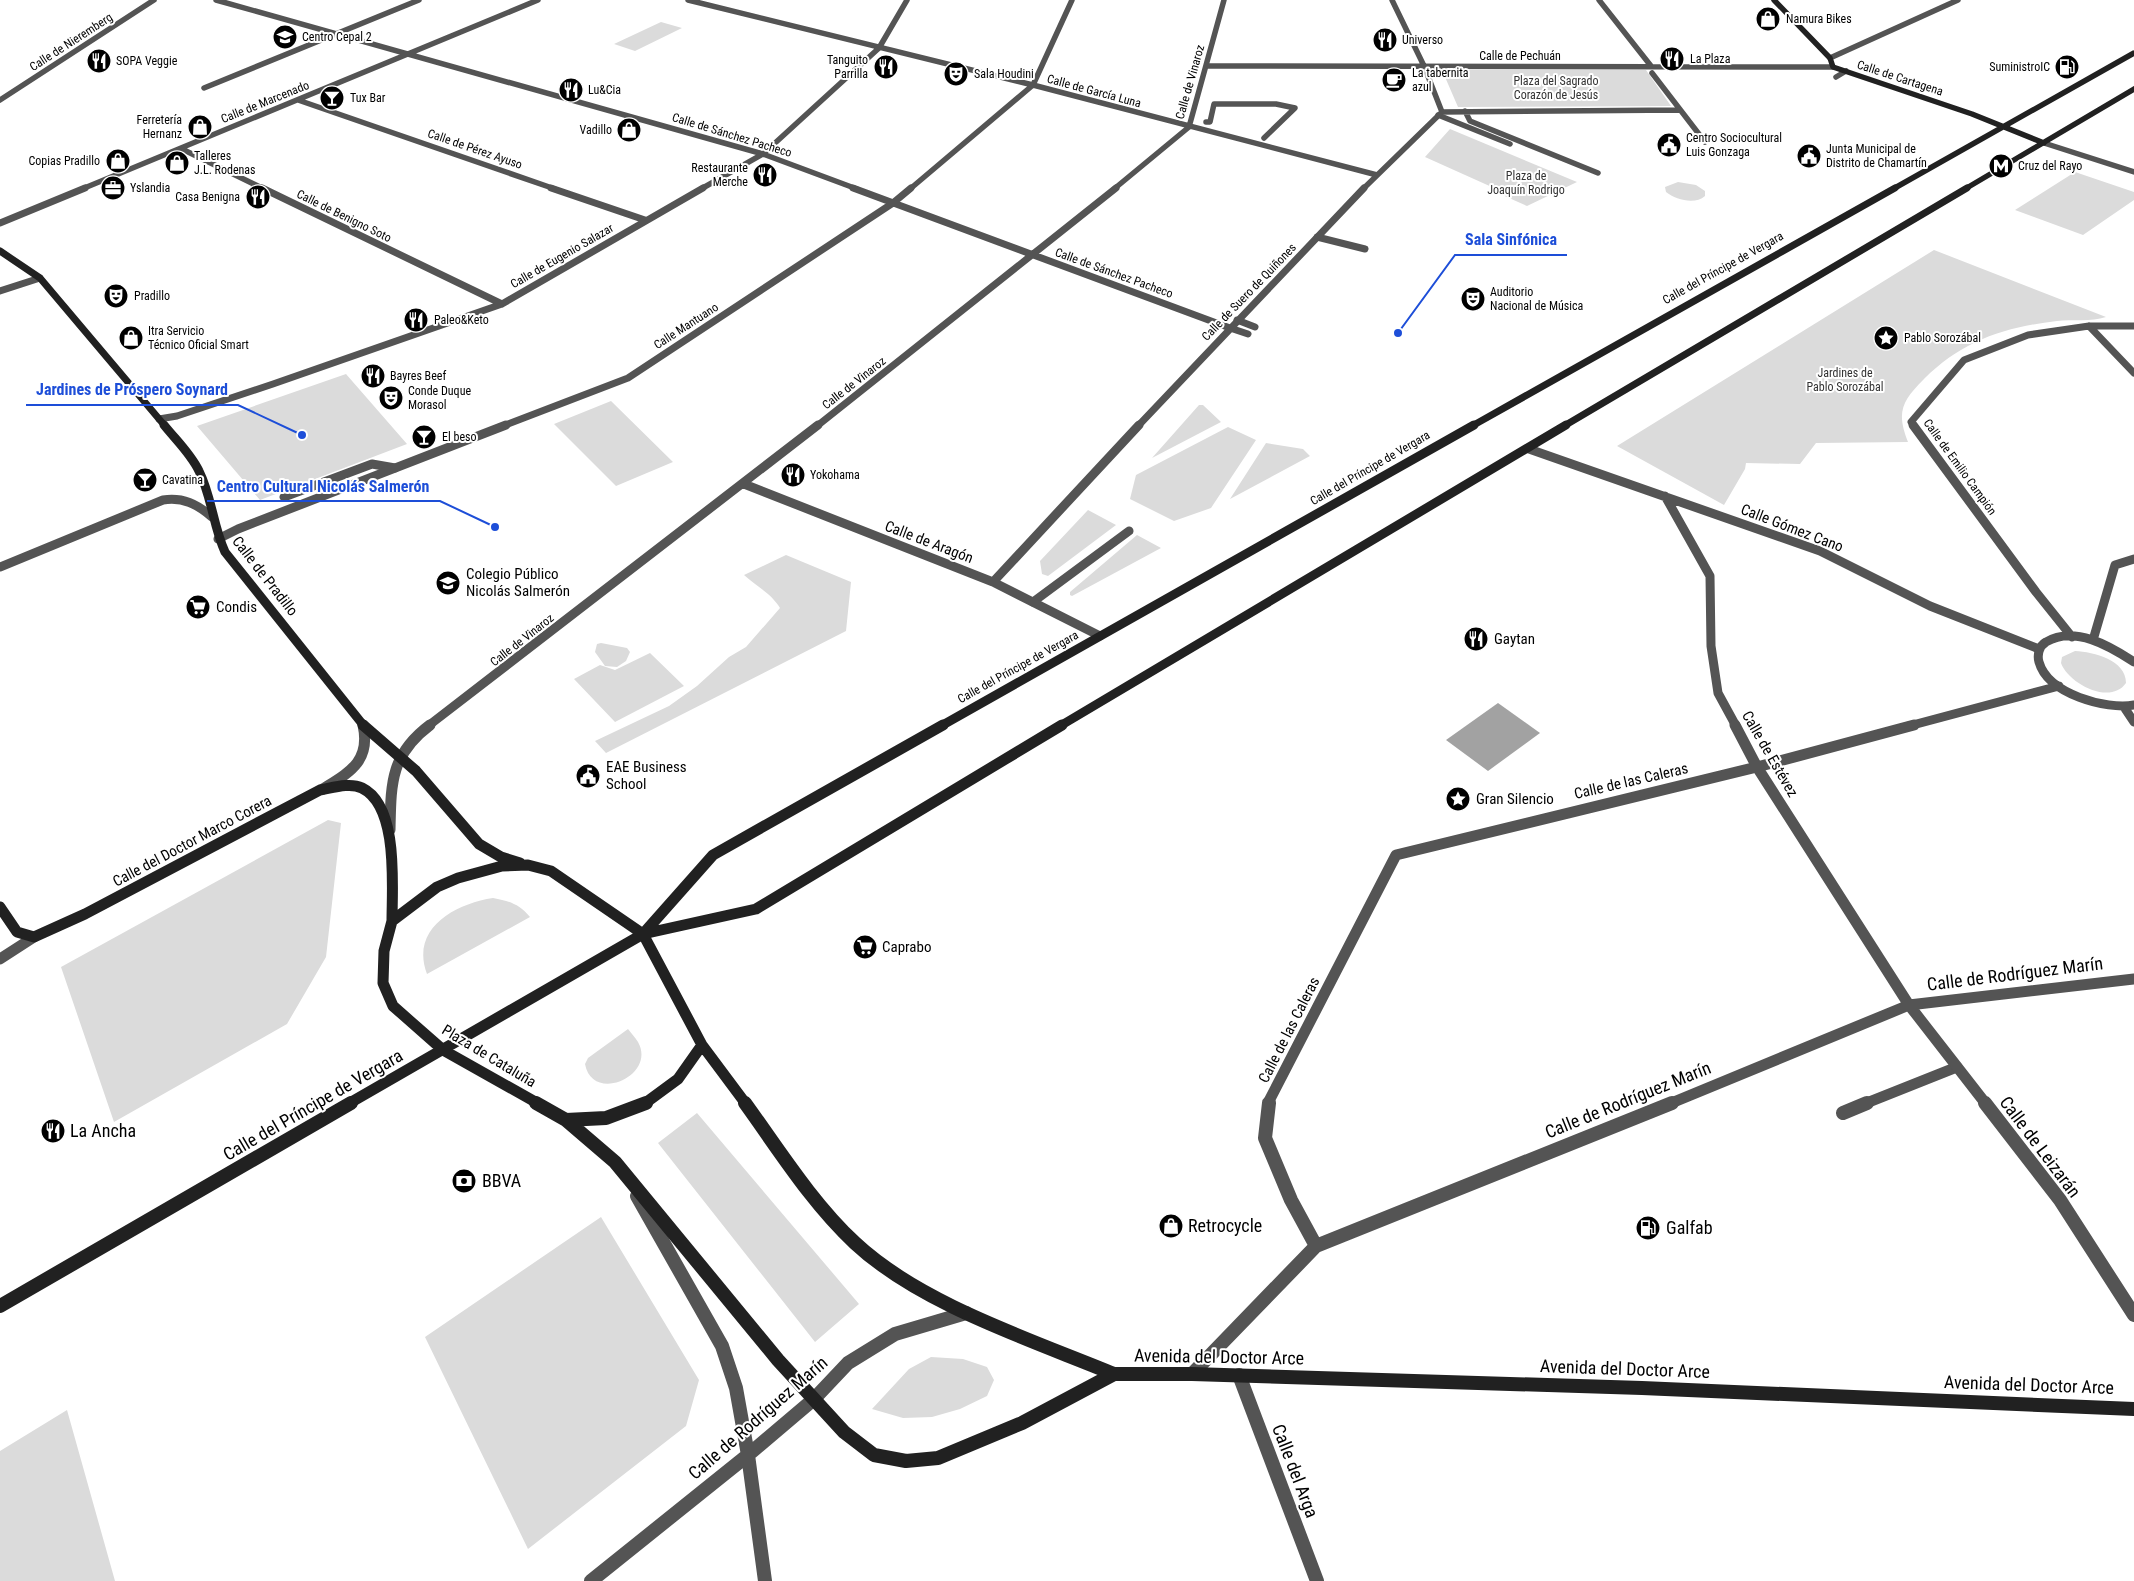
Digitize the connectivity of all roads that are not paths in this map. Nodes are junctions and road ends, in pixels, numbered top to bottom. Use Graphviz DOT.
graph roads {
  1 [pos="154,0"];
  2 [pos="216,0"];
  3 [pos="238,0"];
  4 [pos="419,0"];
  5 [pos="538,0"];
  6 [pos="688,0"];
  7 [pos="907,0"];
  8 [pos="1072,0"];
  9 [pos="1224,0"];
  10 [pos="1392,0"];
  11 [pos="1599,0"];
  12 [pos="1774,0"];
  13 [pos="1958,0"];
  14 [pos="228,4"];
  15 [pos="340,34"];
  16 [pos="879,48"];
  17 [pos="2134,53"];
  18 [pos="406,55"];
  19 [pos="1830,58"];
  20 [pos="1207,66"];
  21 [pos="1424,66"];
  22 [pos="1651,66"];
  23 [pos="1834,67"];
  24 [pos="1846,71"];
  25 [pos="1652,74"];
  26 [pos="1836,77"];
  27 [pos="1033,85"];
  28 [pos="204,88"];
  29 [pos="2134,89"];
  30 [pos="0,100"];
  31 [pos="298,100"];
  32 [pos="1680,110"];
  33 [pos="1465,111"];
  34 [pos="1438,115"];
  35 [pos="1206,122"];
  36 [pos="2004,126"];
  37 [pos="1190,127"];
  38 [pos="1264,138"];
  39 [pos="1705,142"];
  40 [pos="2044,143"];
  41 [pos="1510,144"];
  42 [pos="1503,148"];
  43 [pos="176,150"];
  44 [pos="763,154"];
  45 [pos="2134,172"];
  46 [pos="1598,173"];
  47 [pos="1377,175"];
  48 [pos="893,203"];
  49 [pos="645,220"];
  50 [pos="0,223"];
  51 [pos="1317,236"];
  52 [pos="1365,249"];
  53 [pos="0,251"];
  54 [pos="1034,255"];
  55 [pos="40,278"];
  56 [pos="0,291"];
  57 [pos="502,304"];
  58 [pos="1237,320"];
  59 [pos="2090,326"];
  60 [pos="2134,326"];
  61 [pos="1255,327"];
  62 [pos="1230,328"];
  63 [pos="1248,334"];
  64 [pos="2134,373"];
  65 [pos="159,419"];
  66 [pos="1529,449"];
  67 [pos="395,468"];
  68 [pos="744,484"];
  69 [pos="1665,496"];
  70 [pos="284,497"];
  71 [pos="212,517"];
  72 [pos="1129,531"];
  73 [pos="218,539"];
  74 [pos="2134,560"];
  75 [pos="0,567"];
  76 [pos="993,582"];
  77 [pos="1034,602"];
  78 [pos="1100,636"];
  79 [pos="2072,637"];
  80 [pos="2093,640"];
  81 [pos="2039,649"];
  82 [pos="2134,662"];
  83 [pos="2059,686"];
  84 [pos="2134,705"];
  85 [pos="2124,707"];
  86 [pos="2134,722"];
  87 [pos="363,725"];
  88 [pos="399,756"];
  89 [pos="1757,767"];
  90 [pos="320,790"];
  91 [pos="390,830"];
  92 [pos="528,865"];
  93 [pos="0,907"];
  94 [pos="392,921"];
  95 [pos="643,934"];
  96 [pos="34,937"];
  97 [pos="0,959"];
  98 [pos="2134,979"];
  99 [pos="1910,1005"];
  100 [pos="702,1045"];
  101 [pos="443,1050"];
  102 [pos="1957,1067"];
  103 [pos="1843,1113"];
  104 [pos="566,1120"];
  105 [pos="627,1178"];
  106 [pos="1316,1246"];
  107 [pos="0,1306"];
  108 [pos="966,1313"];
  109 [pos="2134,1315"];
  110 [pos="1114,1374"];
  111 [pos="1192,1374"];
  112 [pos="1239,1375"];
  113 [pos="814,1399"];
  114 [pos="2134,1408"];
  115 [pos="748,1455"];
  116 [pos="591,1581"];
  117 [pos="765,1581"];
  118 [pos="1317,1581"];
  1 -- 30 [label="street, Calle de Nieremberg"];
  2 -- 14 [label="street, Calle de Sánchez Pacheco"];
  3 -- 14 [label="street"];
  4 -- 15 [label="street"];
  5 -- 18 [label="street, Calle de Marcenado"];
  6 -- 16 [label="street, Calle de García Luna"];
  7 -- 16 [label="street, Calle de Eugenio Salazar"];
  8 -- 27 [label="street, Calle Mantuano"];
  9 -- 20 [label="street, Calle de Vinaroz"];
  10 -- 21 [label="street"];
  11 -- 22 [label="street"];
  12 -- 19 [label="main road, Calle de Cartagena"];
  13 -- 19 [label="street"];
  14 -- 15 [label="street, Calle de Sánchez Pacheco"];
  15 -- 18 [label="street, Calle de Sánchez Pacheco"];
  15 -- 28 [label="street"];
  16 -- 27 [label="street, Calle de García Luna"];
  16 -- 44 [label="street, Calle de Eugenio Salazar"];
  17 -- 36 [label="main road, Calle del Príncipe de Vergara"];
  18 -- 31 [label="street, Calle de Marcenado"];
  18 -- 44 [label="street, Calle de Sánchez Pacheco"];
  19 -- 23 [label="main road, Calle de Cartagena"];
  20 -- 21 [label="street, Calle de Pechuán"];
  20 -- 37 [label="street, Calle de Vinaroz"];
  21 -- 22 [label="street, Calle de Pechuán"];
  21 -- 34 [label="street"];
  22 -- 23 [label="street, Calle de Pechuán"];
  23 -- 24 [label="main road, Calle de Cartagena"];
  24 -- 26 [label="street"];
  24 -- 36 [label="main road, Calle de Cartagena"];
  25 -- 32 [label="street"];
  27 -- 37 [label="street, Calle de García Luna"];
  27 -- 48 [label="street, Calle Mantuano"];
  29 -- 40 [label="main road, Calle del Príncipe de Vergara"];
  31 -- 43 [label="street, Calle de Marcenado"];
  31 -- 49 [label="street, Calle de Pérez Ayuso"];
  32 -- 33 [label="street"];
  32 -- 39 [label="street"];
  33 -- 34 [label="street"];
  33 -- 46 [label="street"];
  34 -- 41 [label="street"];
  34 -- 42 [label="street"];
  34 -- 47 [label="street, Calle de Suero de Quiñones"];
  35 -- 38 [label="street"];
  36 -- 40 [label="main road, Calle de Cartagena"];
  36 -- 78 [label="main road, Calle del Príncipe de Vergara"];
  37 -- 47 [label="street, Calle de García Luna"];
  37 -- 54 [label="street, Calle de Vinaroz"];
  40 -- 45 [label="street"];
  40 -- 66 [label="main road, Calle del Príncipe de Vergara"];
  43 -- 50 [label="street, Calle de Marcenado"];
  43 -- 57 [label="street, Calle de Benigno Soto"];
  44 -- 48 [label="street, Calle de Sánchez Pacheco"];
  44 -- 49 [label="street, Calle de Eugenio Salazar"];
  47 -- 51 [label="street, Calle de Suero de Quiñones"];
  48 -- 54 [label="street, Calle de Sánchez Pacheco"];
  48 -- 67 [label="street, Calle Mantuano"];
  49 -- 57 [label="street, Calle de Eugenio Salazar"];
  51 -- 52 [label="street"];
  51 -- 58 [label="street, Calle de Suero de Quiñones"];
  53 -- 55 [label="main road, Calle de Pradillo"];
  54 -- 62 [label="street, Calle de Sánchez Pacheco"];
  54 -- 68 [label="street, Calle de Vinaroz"];
  55 -- 56 [label="street"];
  55 -- 65 [label="main road, Calle de Pradillo"];
  57 -- 65 [label="street, Calle de Eugenio Salazar"];
  58 -- 61 [label="street"];
  58 -- 62 [label="street, Calle de Suero de Quiñones"];
  59 -- 60 [label="street, Calle de Emilio Campión"];
  59 -- 64 [label="street"];
  59 -- 79 [label="street, Calle de Emilio Campión"];
  62 -- 63 [label="street, Calle de Sánchez Pacheco"];
  62 -- 76 [label="street, Calle de Suero de Quiñones"];
  65 -- 71 [label="main road, Calle de Pradillo"];
  66 -- 69 [label="street, Calle Gómez Cano"];
  66 -- 95 [label="main road, Calle del Príncipe de Vergara"];
  67 -- 70 [label="street"];
  67 -- 73 [label="street, Calle Mantuano"];
  68 -- 76 [label="street, Calle de Aragón"];
  68 -- 88 [label="street, Calle de Vinaroz"];
  69 -- 81 [label="street, Calle Gómez Cano"];
  69 -- 89 [label="street, Calle de Estévez"];
  71 -- 73 [label="main road, Calle de Pradillo"];
  71 -- 75 [label="street"];
  72 -- 77 [label="street"];
  73 -- 87 [label="main road, Calle de Pradillo"];
  74 -- 80 [label="street"];
  76 -- 77 [label="street, Calle de Aragón"];
  77 -- 78 [label="street, Calle de Aragón"];
  78 -- 95 [label="main road, Calle del Príncipe de Vergara"];
  79 -- 80 [label="street"];
  79 -- 81 [label="street"];
  80 -- 82 [label="street"];
  81 -- 83 [label="street"];
  83 -- 85 [label="street"];
  83 -- 89 [label="street, Calle de las Caleras"];
  84 -- 85 [label="street"];
  85 -- 86 [label="street"];
  87 -- 88 [label="main road, Calle de Pradillo"];
  87 -- 90 [label="street, Calle del Doctor Marco Corera"];
  88 -- 91 [label="street"];
  88 -- 92 [label="main road, Calle de Pradillo"];
  89 -- 99 [label="street, Calle de Estévez"];
  89 -- 106 [label="street, Calle de las Caleras"];
  90 -- 91 [label="main road"];
  90 -- 96 [label="main road, Calle del Doctor Marco Corera"];
  91 -- 94 [label="main road"];
  92 -- 94 [label="main road"];
  92 -- 95 [label="main road"];
  93 -- 96 [label="main road"];
  94 -- 101 [label="main road, Plaza de Cataluña"];
  95 -- 100 [label="main road"];
  95 -- 101 [label="main road, Calle del Príncipe de Vergara"];
  96 -- 97 [label="street, Calle del Doctor Marco Corera"];
  98 -- 99 [label="street, Calle de Rodríguez Marín"];
  99 -- 102 [label="street, Calle de Leizarán"];
  99 -- 106 [label="street, Calle de Rodríguez Marín"];
  100 -- 104 [label="main road"];
  100 -- 108 [label="main road"];
  101 -- 104 [label="main road, Plaza de Cataluña"];
  101 -- 107 [label="main road, Calle del Príncipe de Vergara"];
  102 -- 103 [label="street"];
  102 -- 109 [label="street, Calle de Leizarán"];
  104 -- 105 [label="main road, Plaza de Cataluña"];
  105 -- 113 [label="main road, Plaza de Cataluña"];
  105 -- 115 [label="street, Plaza de Cataluña"];
  106 -- 111 [label="street, Calle de Rodríguez Marín"];
  108 -- 110 [label="main road, Avenida del Doctor Arce"];
  108 -- 113 [label="street, Calle de Rodríguez Marín"];
  110 -- 111 [label="main road, Avenida del Doctor Arce"];
  110 -- 113 [label="main road, Avenida del Doctor Arce"];
  111 -- 112 [label="main road, Avenida del Doctor Arce"];
  112 -- 114 [label="main road, Avenida del Doctor Arce"];
  112 -- 118 [label="street, Calle del Arga"];
  113 -- 115 [label="street, Calle de Rodríguez Marín"];
  115 -- 116 [label="street, Calle de Rodríguez Marín"];
  115 -- 117 [label="street, Plaza de Cataluña"];
}
